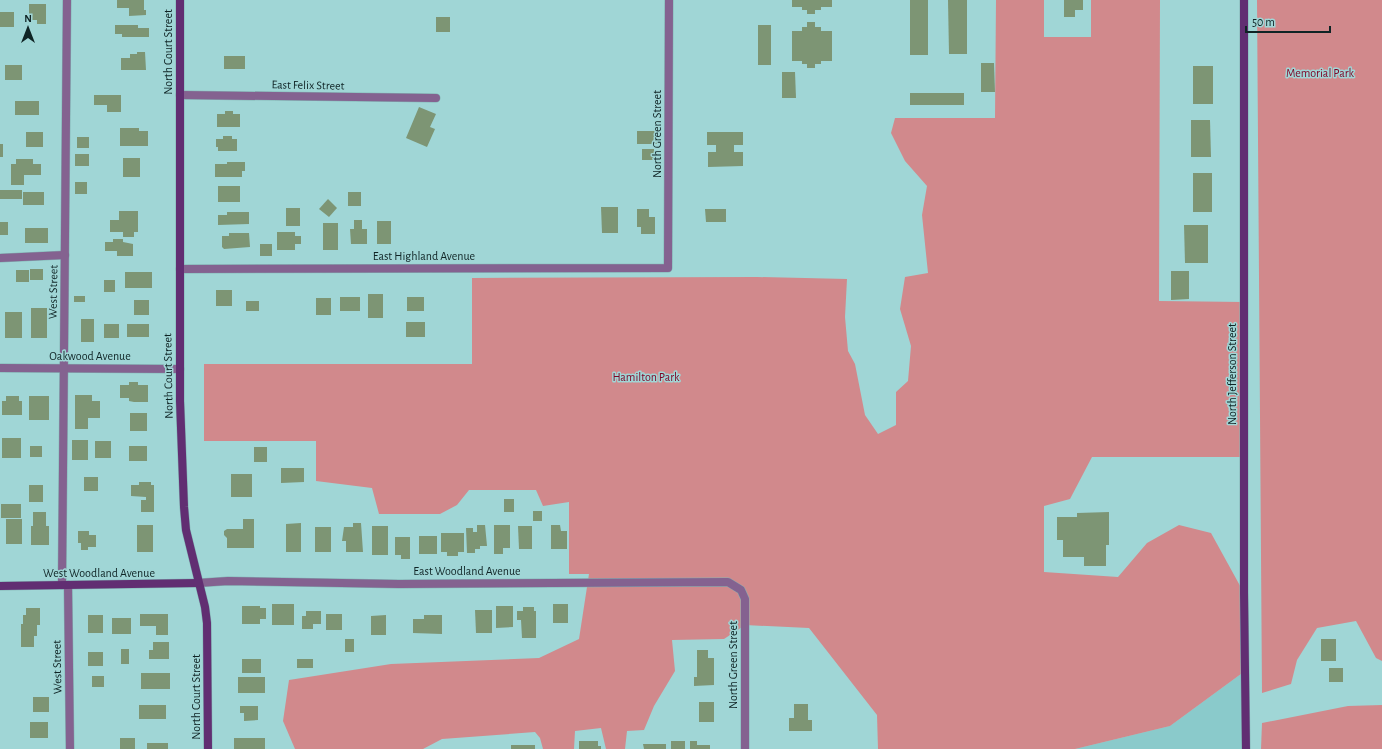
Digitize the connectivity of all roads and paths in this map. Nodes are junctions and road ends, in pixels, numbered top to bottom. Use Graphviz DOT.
graph roads {
  1 [pos="68,0"];
  2 [pos="180,0"];
  3 [pos="669,0"];
  4 [pos="1244,0"];
  5 [pos="180,95"];
  6 [pos="436,98"];
  7 [pos="65,255"];
  8 [pos="0,258"];
  9 [pos="668,268"];
  10 [pos="180,269"];
  11 [pos="0,368"];
  12 [pos="64,368"];
  13 [pos="180,369"];
  14 [pos="198,583"];
  15 [pos="65,585"];
  16 [pos="735,585"];
  17 [pos="0,586"];
  18 [pos="70,749"];
  19 [pos="208,749"];
  20 [pos="745,749"];
  21 [pos="1246,749"];
  1 -- 7 [label="street, West Street"];
  2 -- 5 [label="main road, North Court Street"];
  3 -- 9 [label="street, North Green Street"];
  4 -- 21 [label="main road, North Jefferson Street"];
  5 -- 6 [label="street, East Felix Street"];
  5 -- 10 [label="main road, North Court Street"];
  7 -- 8 [label="street"];
  7 -- 12 [label="street, West Street"];
  9 -- 10 [label="street, East Highland Avenue"];
  10 -- 13 [label="main road, North Court Street"];
  11 -- 12 [label="street, Oakwood Avenue"];
  12 -- 13 [label="street, Oakwood Avenue"];
  12 -- 15 [label="street, West Street"];
  13 -- 14 [label="main road, North Court Street"];
  14 -- 15 [label="main road, West Woodland Avenue"];
  14 -- 16 [label="street, East Woodland Avenue"];
  14 -- 19 [label="main road, North Court Street"];
  15 -- 17 [label="main road, West Woodland Avenue"];
  15 -- 18 [label="street, West Street"];
  16 -- 20 [label="street, North Green Street"];
}
